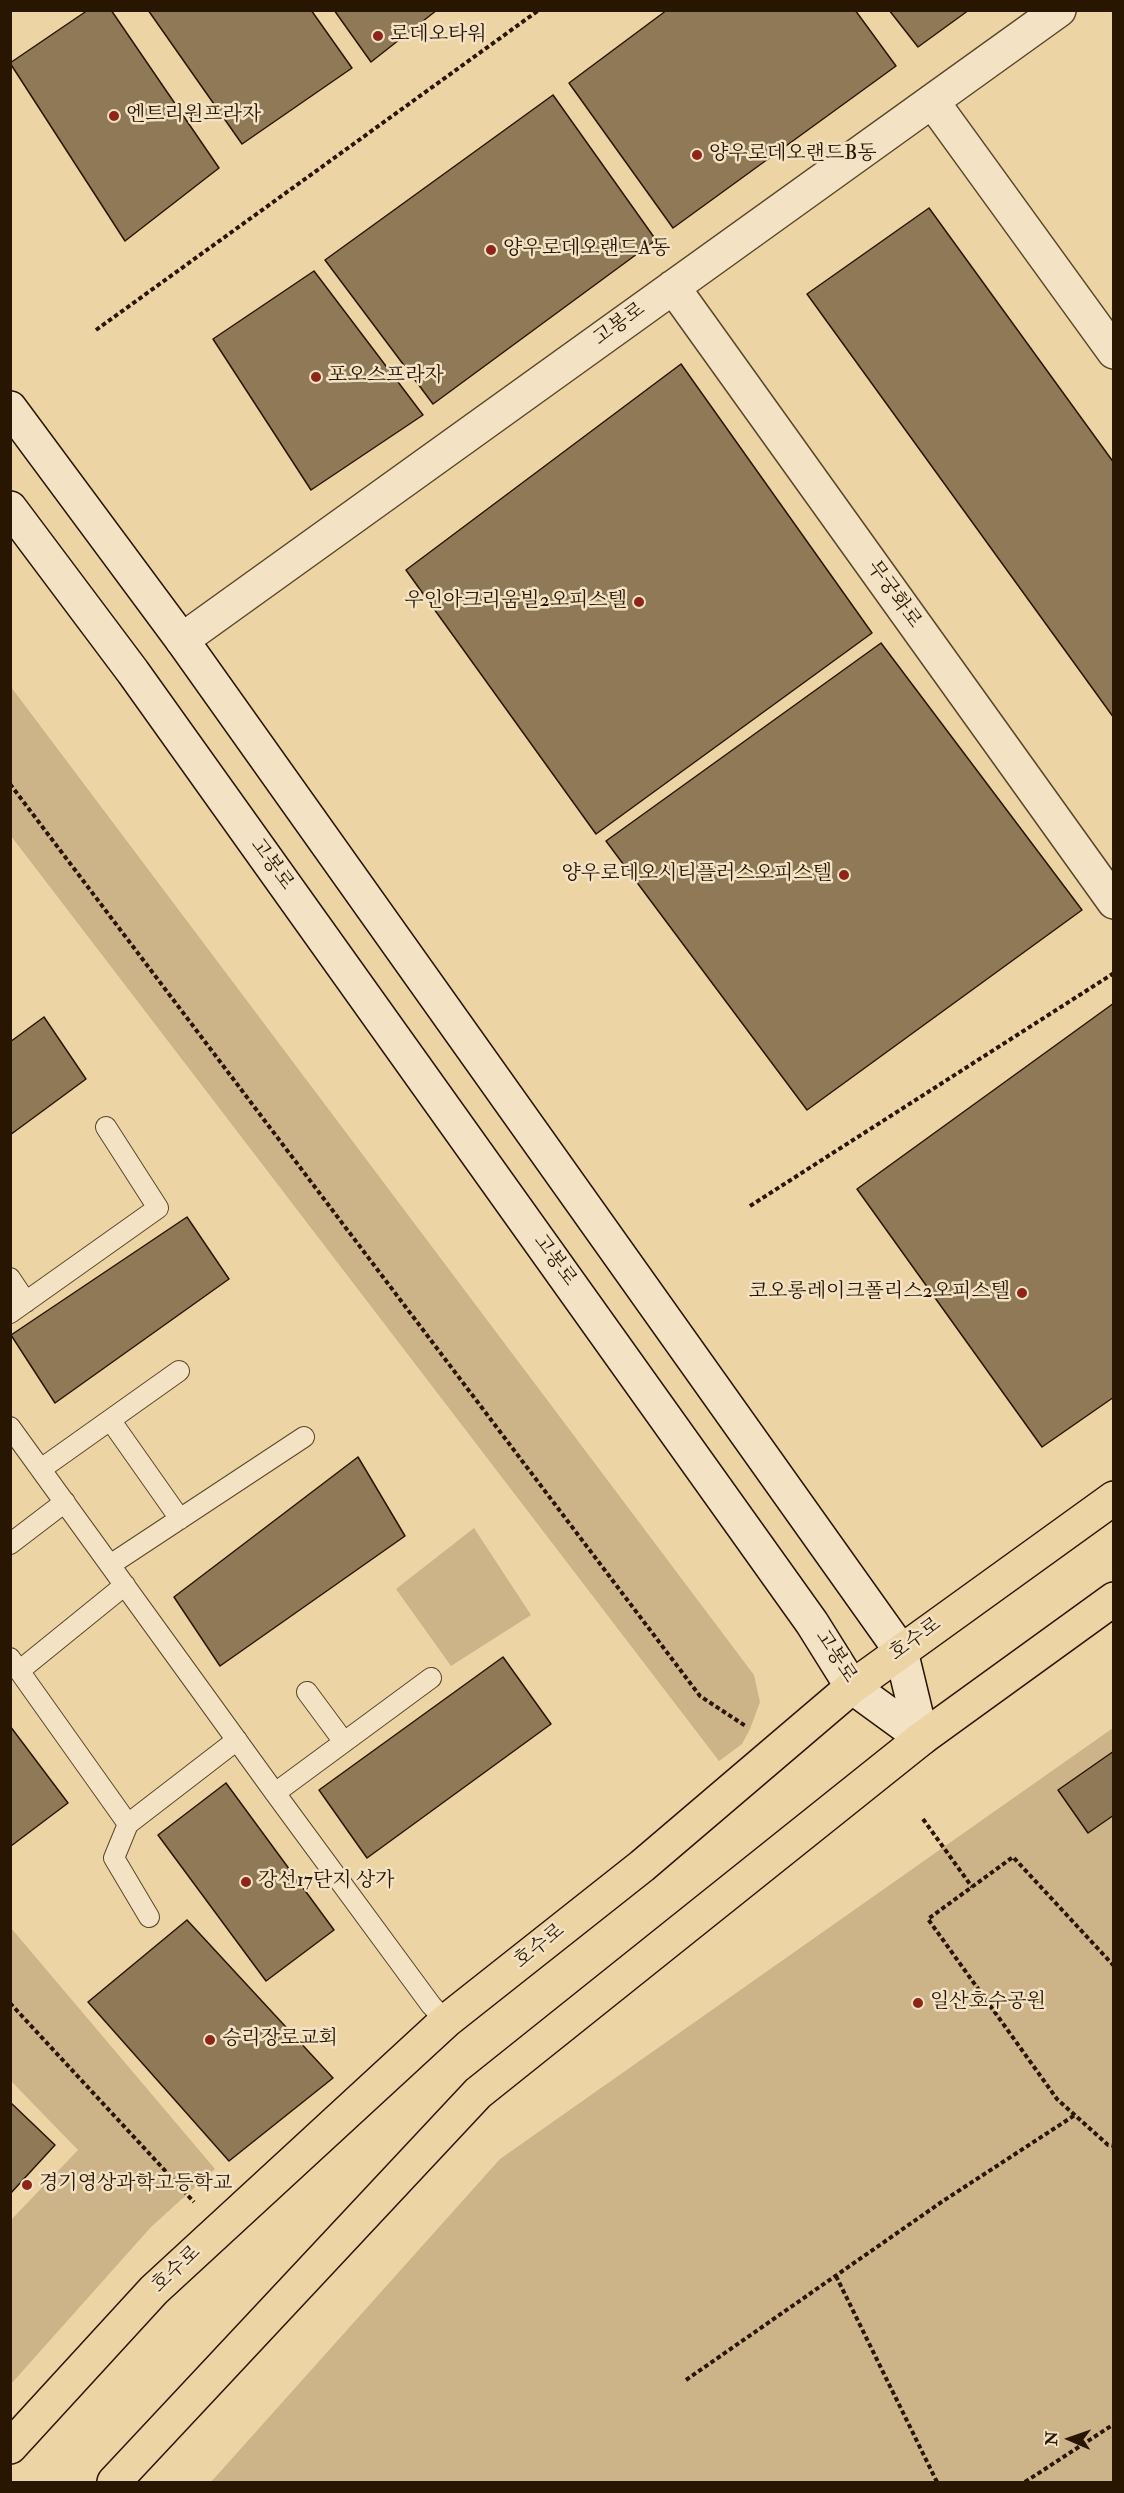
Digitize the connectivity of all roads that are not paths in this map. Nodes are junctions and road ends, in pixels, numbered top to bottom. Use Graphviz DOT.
graph roads {
  1 [pos="1059,10"];
  2 [pos="932,101"];
  3 [pos="673,287"];
  4 [pos="1113,352"];
  5 [pos="10,408"];
  6 [pos="10,508"];
  7 [pos="182,639"];
  8 [pos="1113,902"];
  9 [pos="106,1127"];
  10 [pos="10,1278"];
  11 [pos="18,1307"];
  12 [pos="179,1371"];
  13 [pos="111,1421"];
  14 [pos="10,1427"];
  15 [pos="304,1437"];
  16 [pos="41,1469"];
  17 [pos="1113,1498"];
  18 [pos="65,1502"];
  19 [pos="180,1519"];
  20 [pos="10,1544"];
  21 [pos="110,1564"];
  22 [pos="125,1585"];
  23 [pos="1113,1599"];
  24 [pos="901,1651"];
  25 [pos="15,1664"];
  26 [pos="431,1678"];
  27 [pos="852,1687"];
  28 [pos="307,1692"];
  29 [pos="922,1738"];
  30 [pos="237,1740"];
  31 [pos="344,1742"];
  32 [pos="275,1793"];
  33 [pos="128,1824"];
  34 [pos="149,1917"];
  35 [pos="446,2021"];
  36 [pos="10,2447"];
  37 [pos="114,2482"];
  1 -- 2 [label="main road, 고봉로"];
  2 -- 3 [label="main road, 고봉로"];
  2 -- 4 [label="main road"];
  3 -- 7 [label="main road, 고봉로"];
  3 -- 8 [label="main road, 무궁화로"];
  5 -- 7 [label="main road"];
  6 -- 27 [label="main road, 고봉로"];
  7 -- 24 [label="main road"];
  9 -- 11 [label="lane"];
  10 -- 11 [label="lane"];
  12 -- 13 [label="lane"];
  13 -- 16 [label="lane"];
  13 -- 19 [label="lane"];
  14 -- 16 [label="lane"];
  15 -- 19 [label="lane"];
  16 -- 18 [label="lane"];
  17 -- 24 [label="main road, 호수로"];
  18 -- 20 [label="lane"];
  18 -- 21 [label="lane"];
  19 -- 21 [label="lane"];
  21 -- 22 [label="lane"];
  22 -- 25 [label="lane"];
  22 -- 30 [label="lane"];
  23 -- 29 [label="main road"];
  24 -- 27 [label="main road, 호수로"];
  24 -- 29 [label="main road"];
  25 -- 33 [label="lane"];
  26 -- 31 [label="lane"];
  27 -- 29 [label="main road, 고봉로"];
  27 -- 35 [label="main road, 호수로"];
  28 -- 31 [label="lane"];
  29 -- 37 [label="main road"];
  30 -- 32 [label="lane"];
  30 -- 33 [label="lane"];
  31 -- 32 [label="lane"];
  32 -- 35 [label="lane"];
  33 -- 34 [label="lane"];
  35 -- 36 [label="main road, 호수로"];
}
